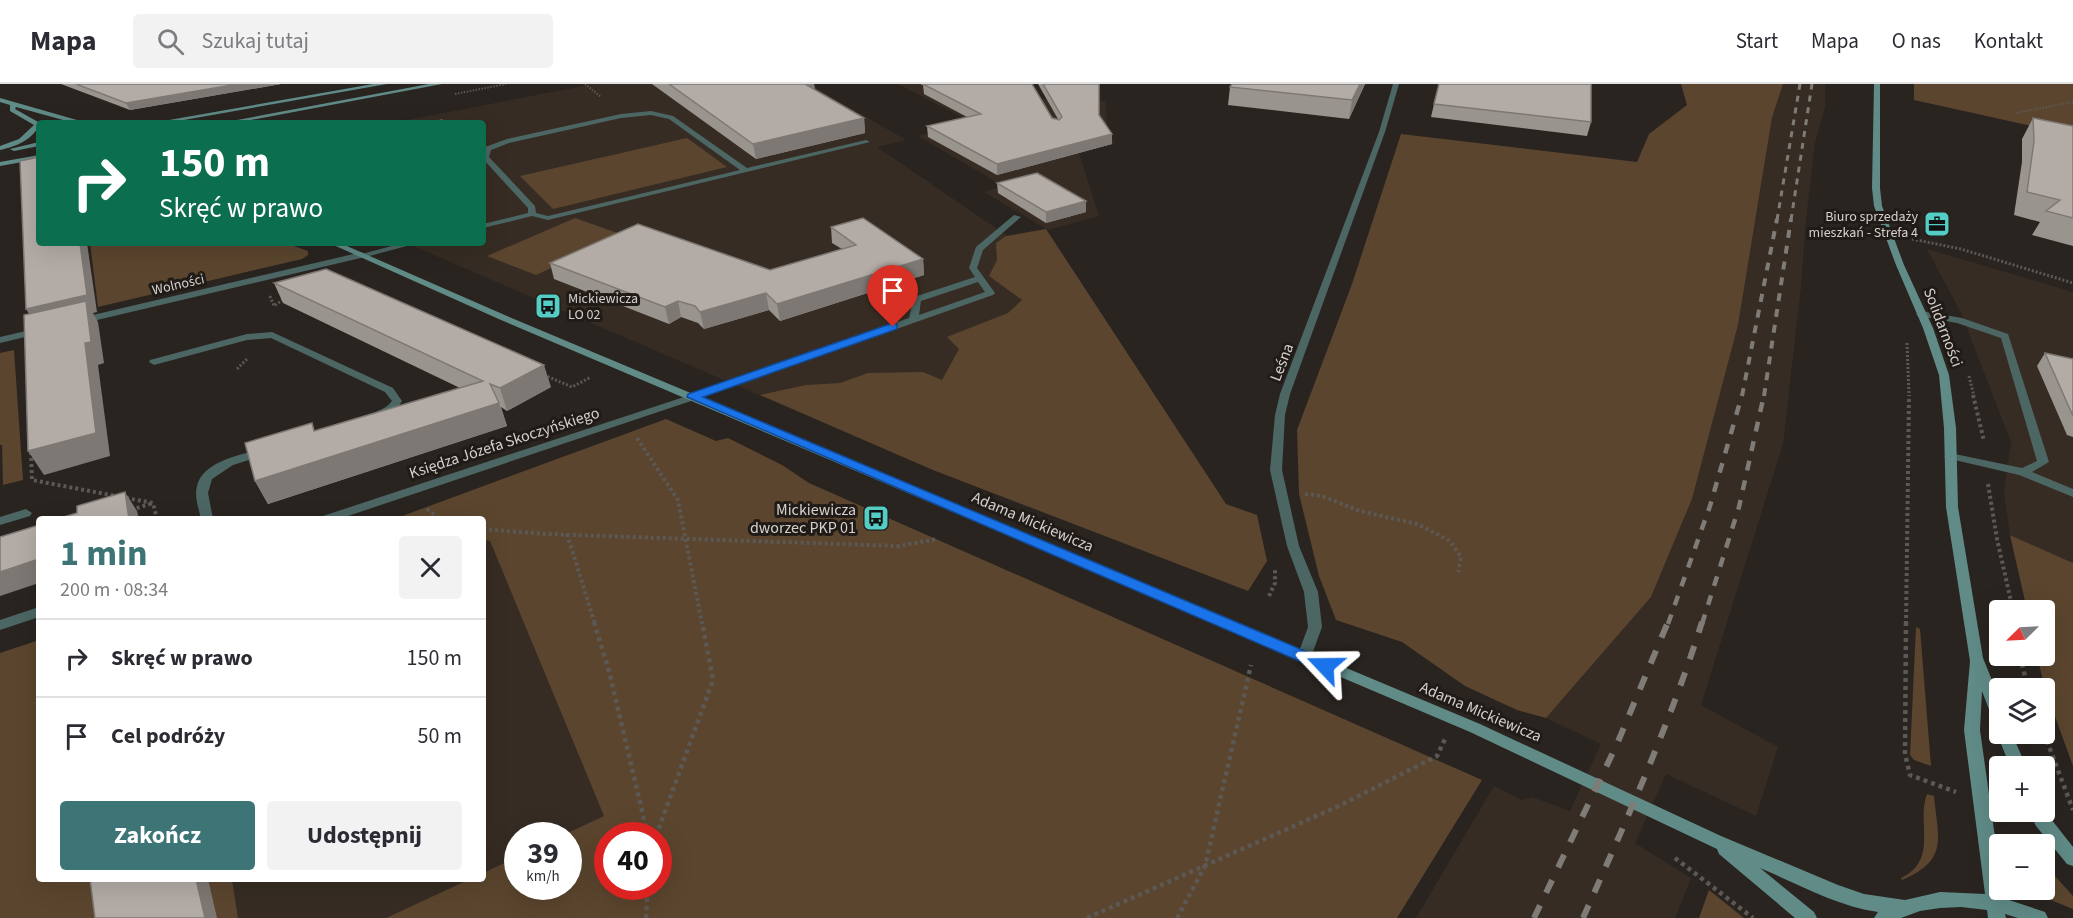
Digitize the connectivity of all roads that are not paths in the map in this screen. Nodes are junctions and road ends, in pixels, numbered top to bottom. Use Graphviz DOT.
graph roads {
  1 [pos="384,84"];
  2 [pos="440,84"];
  3 [pos="1396,84"];
  4 [pos="1877,84"];
  5 [pos="0,100"];
  6 [pos="13,105"];
  7 [pos="248,119"];
  8 [pos="72,120"];
  9 [pos="173,120"];
  10 [pos="242,120"];
  11 [pos="244,120"];
  12 [pos="36,124"];
  13 [pos="36,128"];
  14 [pos="866,142"];
  15 [pos="36,144"];
  16 [pos="0,150"];
  17 [pos="486,153"];
  18 [pos="36,158"];
  19 [pos="486,159"];
  20 [pos="0,164"];
  21 [pos="746,171"];
  22 [pos="532,214"];
  23 [pos="1017,218"];
  24 [pos="486,225"];
  25 [pos="340,246"];
  26 [pos="401,246"];
  27 [pos="362,255"];
  28 [pos="980,278"];
  29 [pos="1921,314"];
  30 [pos="914,319"];
  31 [pos="68,324"];
  32 [pos="46,329"];
  33 [pos="0,340"];
  34 [pos="154,362"];
  35 [pos="693,397"];
  36 [pos="365,420"];
  37 [pos="278,447"];
  38 [pos="1950,456"];
  39 [pos="2023,472"];
  40 [pos="2073,493"];
  41 [pos="26,513"];
  42 [pos="207,516"];
  43 [pos="336,516"];
  44 [pos="0,521"];
  45 [pos="36,613"];
  46 [pos="0,625"];
  47 [pos="1304,657"];
  48 [pos="1976,658"];
  49 [pos="1989,692"];
  50 [pos="2043,822"];
  51 [pos="1715,841"];
  52 [pos="2073,859"];
  53 [pos="1903,907"];
  54 [pos="1996,911"];
  55 [pos="1808,918"];
  56 [pos="1883,918"];
  57 [pos="2040,918"];
  1 -- 9 [label="street"];
  2 -- 7 [label="street"];
  3 -- 47 [label="street, Leśna"];
  4 -- 29 [label="street, Solidarności"];
  5 -- 6 [label="street"];
  6 -- 8 [label="street"];
  6 -- 12 [label="street"];
  7 -- 10 [label="street"];
  7 -- 11 [label="street"];
  13 -- 16 [label="street"];
  14 -- 21 [label="street"];
  15 -- 16 [label="street"];
  17 -- 21 [label="street"];
  18 -- 20 [label="street"];
  19 -- 22 [label="street"];
  21 -- 22 [label="street"];
  22 -- 24 [label="street"];
  23 -- 28 [label="street"];
  25 -- 27 [label="street, Adama Mickiewicza"];
  26 -- 27 [label="street, Wolności"];
  27 -- 31 [label="street, Wolności"];
  27 -- 35 [label="street, Adama Mickiewicza"];
  28 -- 30 [label="street"];
  28 -- 30 [label="street, Księdza Józefa Skoczyńskiego"];
  29 -- 38 [label="street, Solidarności"];
  29 -- 39 [label="street"];
  30 -- 35 [label="street, Księdza Józefa Skoczyńskiego"];
  32 -- 33 [label="street"];
  34 -- 36 [label="street"];
  35 -- 43 [label="street, Księdza Józefa Skoczyńskiego"];
  35 -- 47 [label="street, Adama Mickiewicza"];
  37 -- 42 [label="street"];
  38 -- 39 [label="street"];
  38 -- 48 [label="street, Solidarności"];
  39 -- 40 [label="street"];
  41 -- 44 [label="street"];
  45 -- 46 [label="street"];
  47 -- 51 [label="street, Adama Mickiewicza"];
  48 -- 49 [label="street, Solidarności"];
  48 -- 54 [label="street, Solidarności"];
  50 -- 52 [label="street"];
  51 -- 53 [label="street, Adama Mickiewicza"];
  51 -- 55 [label="street, Adama Mickiewicza"];
  53 -- 54 [label="street"];
  53 -- 56 [label="street"];
  54 -- 57 [label="street"];
}
